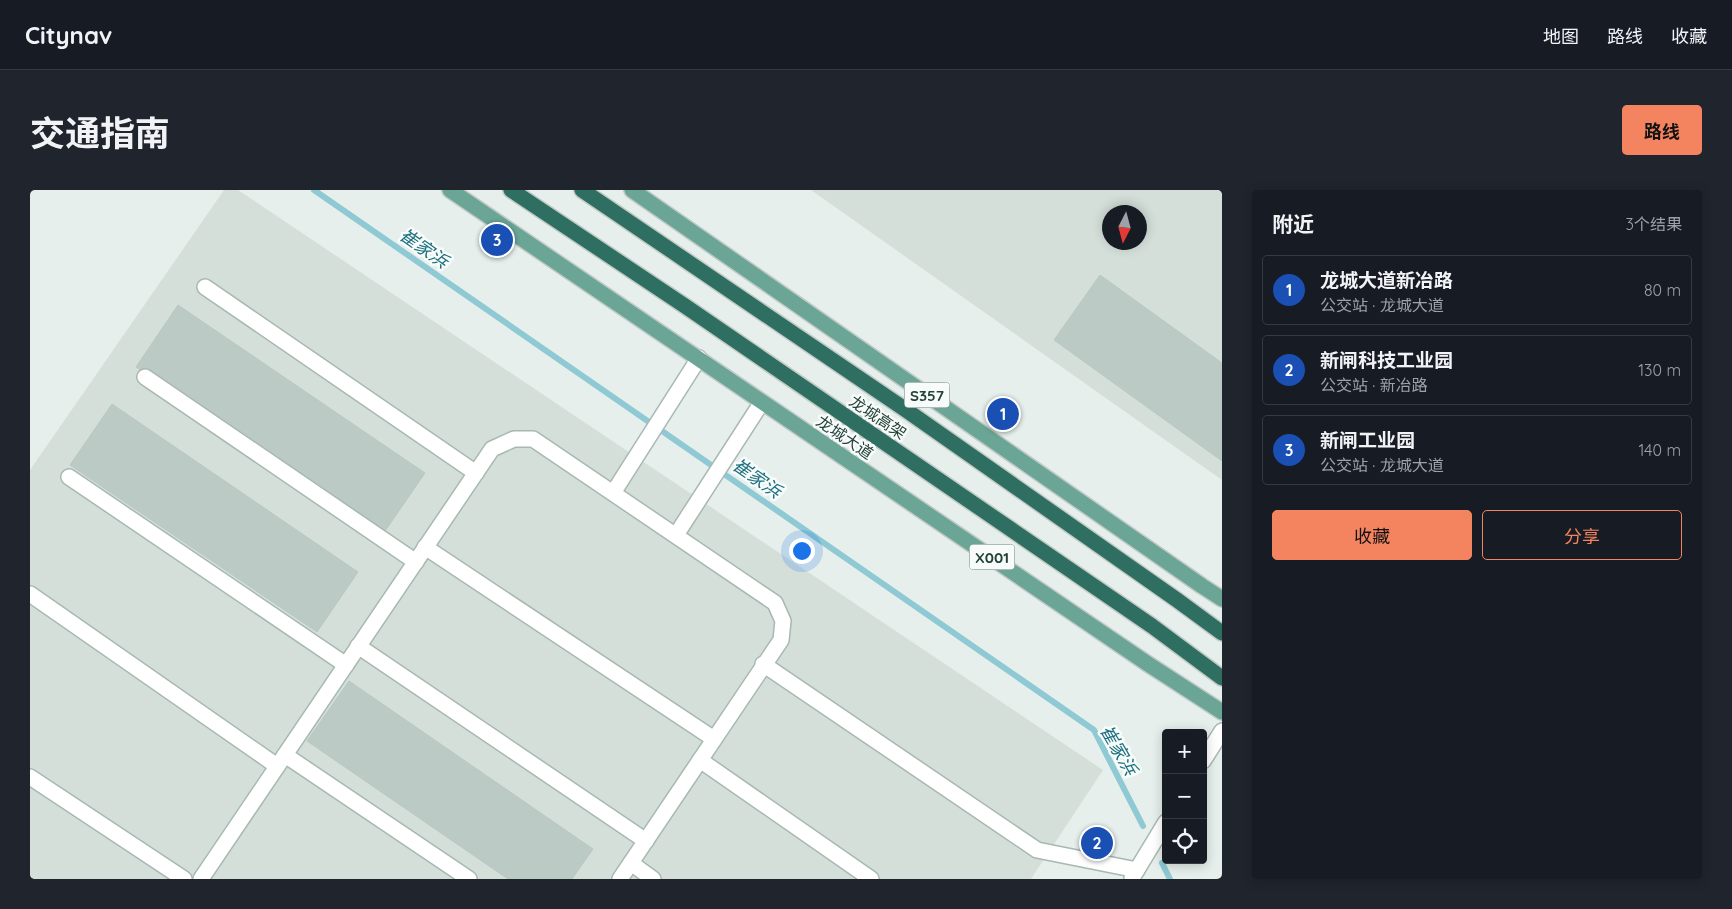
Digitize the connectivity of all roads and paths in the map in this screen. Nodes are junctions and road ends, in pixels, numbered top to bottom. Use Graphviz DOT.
graph roads {
  1 [pos="450,190"];
  2 [pos="511,190"];
  3 [pos="583,190"];
  4 [pos="632,190"];
  5 [pos="205,287"];
  6 [pos="699,358"];
  7 [pos="145,377"];
  8 [pos="762,402"];
  9 [pos="476,473"];
  10 [pos="69,477"];
  11 [pos="613,493"];
  12 [pos="676,536"];
  13 [pos="425,547"];
  14 [pos="416,562"];
  15 [pos="30,594"];
  16 [pos="1222,598"];
  17 [pos="1222,633"];
  18 [pos="358,646"];
  19 [pos="764,664"];
  20 [pos="346,665"];
  21 [pos="1222,678"];
  22 [pos="1222,712"];
  23 [pos="1222,731"];
  24 [pos="714,739"];
  25 [pos="1207,755"];
  26 [pos="281,760"];
  27 [pos="700,760"];
  28 [pos="30,776"];
  29 [pos="1162,828"];
  30 [pos="646,841"];
  31 [pos="631,863"];
  32 [pos="1134,874"];
  33 [pos="184,879"];
  34 [pos="201,879"];
  35 [pos="469,879"];
  36 [pos="620,879"];
  37 [pos="653,879"];
  38 [pos="871,879"];
  1 -- 6 [label="main road, 龙城大道"];
  2 -- 21 [label="highway, 龙城高架"];
  3 -- 17 [label="highway, 龙城高架"];
  4 -- 16 [label="main road, S357"];
  5 -- 9 [label="street"];
  6 -- 8 [label="main road, 龙城大道"];
  6 -- 11 [label="street"];
  7 -- 14 [label="street"];
  8 -- 12 [label="street"];
  8 -- 22 [label="main road, 龙城大道 / X001"];
  9 -- 11 [label="street"];
  9 -- 13 [label="street"];
  10 -- 20 [label="street"];
  11 -- 12 [label="street"];
  12 -- 19 [label="street"];
  13 -- 14 [label="street"];
  13 -- 24 [label="street"];
  14 -- 18 [label="street"];
  15 -- 26 [label="street"];
  18 -- 20 [label="street"];
  18 -- 30 [label="street"];
  19 -- 24 [label="street"];
  19 -- 32 [label="street"];
  20 -- 26 [label="street"];
  23 -- 25 [label="street"];
  24 -- 27 [label="street"];
  26 -- 34 [label="street"];
  26 -- 35 [label="street"];
  27 -- 30 [label="street"];
  27 -- 38 [label="street"];
  28 -- 33 [label="street"];
  29 -- 32 [label="street"];
  30 -- 31 [label="street"];
  31 -- 36 [label="street"];
  31 -- 37 [label="street"];
}
